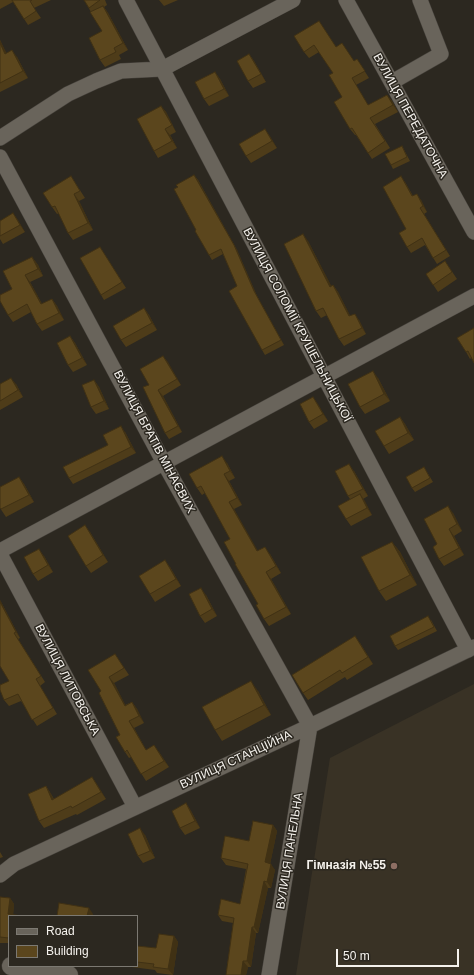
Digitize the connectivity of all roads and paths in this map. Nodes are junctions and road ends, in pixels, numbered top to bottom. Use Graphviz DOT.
graph roads {
  1 [pos="126,0"];
  2 [pos="293,0"];
  3 [pos="346,0"];
  4 [pos="420,0"];
  5 [pos="162,69"];
  6 [pos="392,82"];
  7 [pos="0,138"];
  8 [pos="0,157"];
  9 [pos="472,225"];
  10 [pos="474,296"];
  11 [pos="324,377"];
  12 [pos="164,463"];
  13 [pos="0,552"];
  14 [pos="471,648"];
  15 [pos="310,726"];
  16 [pos="135,807"];
  17 [pos="0,875"];
  18 [pos="17,967"];
  19 [pos="69,975"];
  20 [pos="270,975"];
  1 -- 5 [label="street, ВУЛИЦЯ СОЛОМІЇ КРУШЕЛЬНИЦЬКОЇ"];
  2 -- 5 [label="street"];
  3 -- 6 [label="street, ВУЛИЦЯ ПЕРЕДАТОЧНА"];
  4 -- 6 [label="street"];
  5 -- 7 [label="street"];
  5 -- 11 [label="street, ВУЛИЦЯ СОЛОМІЇ КРУШЕЛЬНИЦЬКОЇ"];
  6 -- 9 [label="street, ВУЛИЦЯ ПЕРЕДАТОЧНА"];
  8 -- 12 [label="street, ВУЛИЦЯ БРАТІВ МІНАЄВИХ"];
  10 -- 11 [label="street"];
  11 -- 12 [label="street"];
  11 -- 14 [label="street, ВУЛИЦЯ СОЛОМІЇ КРУШЕЛЬНИЦЬКОЇ"];
  12 -- 13 [label="street"];
  12 -- 15 [label="street, ВУЛИЦЯ БРАТІВ МІНАЄВИХ"];
  13 -- 16 [label="street, ВУЛИЦЯ ЛИТОВСЬКА"];
  14 -- 15 [label="street, ВУЛИЦЯ СТАНЦІЙНА"];
  15 -- 16 [label="street, ВУЛИЦЯ СТАНЦІЙНА"];
  15 -- 20 [label="street, ВУЛИЦЯ ПАНЕЛЬНА"];
  16 -- 17 [label="street, ВУЛИЦЯ СТАНЦІЙНА"];
  18 -- 19 [label="street"];
}
